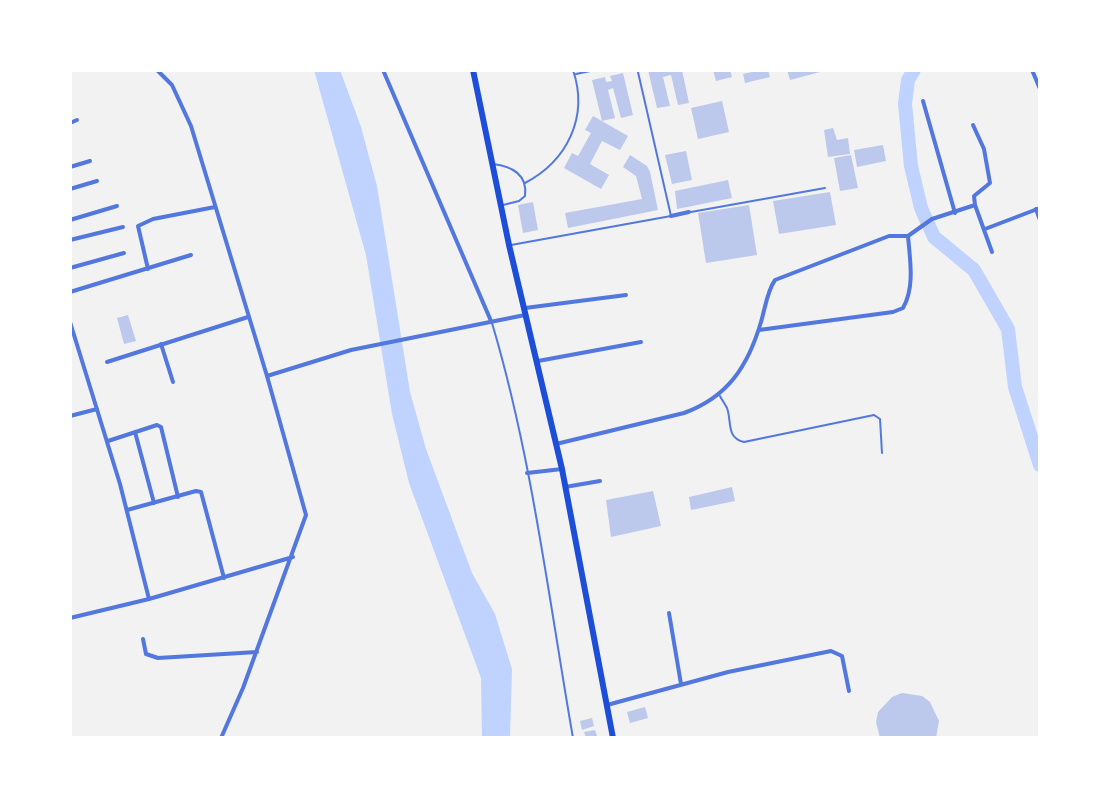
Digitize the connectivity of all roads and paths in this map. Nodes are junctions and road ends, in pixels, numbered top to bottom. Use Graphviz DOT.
graph roads {
  1 [pos="157,70"];
  2 [pos="383,70"];
  3 [pos="473,70"];
  4 [pos="595,70"];
  5 [pos="1032,70"];
  6 [pos="574,72"];
  7 [pos="638,72"];
  8 [pos="1040,89"];
  9 [pos="923,101"];
  10 [pos="77,120"];
  11 [pos="70,123"];
  12 [pos="973,125"];
  13 [pos="90,161"];
  14 [pos="492,163"];
  15 [pos="70,167"];
  16 [pos="97,181"];
  17 [pos="525,183"];
  18 [pos="825,188"];
  19 [pos="70,189"];
  20 [pos="501,205"];
  21 [pos="975,205"];
  22 [pos="117,206"];
  23 [pos="215,207"];
  24 [pos="1038,208"];
  25 [pos="689,212"];
  26 [pos="955,213"];
  27 [pos="671,216"];
  28 [pos="70,220"];
  29 [pos="1040,220"];
  30 [pos="123,227"];
  31 [pos="985,229"];
  32 [pos="908,236"];
  33 [pos="70,240"];
  34 [pos="509,245"];
  35 [pos="992,252"];
  36 [pos="124,253"];
  37 [pos="191,255"];
  38 [pos="70,268"];
  39 [pos="148,269"];
  40 [pos="70,292"];
  41 [pos="626,295"];
  42 [pos="526,311"];
  43 [pos="248,317"];
  44 [pos="491,321"];
  45 [pos="70,322"];
  46 [pos="759,330"];
  47 [pos="641,342"];
  48 [pos="161,344"];
  49 [pos="538,361"];
  50 [pos="107,362"];
  51 [pos="267,376"];
  52 [pos="173,382"];
  53 [pos="720,396"];
  54 [pos="97,409"];
  55 [pos="70,416"];
  56 [pos="135,432"];
  57 [pos="108,441"];
  58 [pos="556,444"];
  59 [pos="882,453"];
  60 [pos="562,469"];
  61 [pos="527,473"];
  62 [pos="600,481"];
  63 [pos="565,487"];
  64 [pos="178,497"];
  65 [pos="154,503"];
  66 [pos="126,510"];
  67 [pos="293,557"];
  68 [pos="224,578"];
  69 [pos="149,599"];
  70 [pos="669,613"];
  71 [pos="70,618"];
  72 [pos="143,639"];
  73 [pos="257,652"];
  74 [pos="681,684"];
  75 [pos="849,691"];
  76 [pos="607,705"];
  77 [pos="221,738"];
  78 [pos="573,738"];
  79 [pos="613,738"];
  1 -- 23 [label="street"];
  2 -- 44 [label="street"];
  3 -- 14 [label="main road"];
  4 -- 6 [label="lane"];
  5 -- 8 [label="street"];
  6 -- 17 [label="lane"];
  7 -- 27 [label="lane"];
  9 -- 26 [label="street"];
  10 -- 11 [label="street"];
  12 -- 21 [label="street"];
  13 -- 15 [label="street"];
  14 -- 17 [label="lane"];
  14 -- 20 [label="main road"];
  16 -- 19 [label="street"];
  17 -- 20 [label="lane"];
  18 -- 25 [label="lane"];
  20 -- 34 [label="main road"];
  21 -- 26 [label="street"];
  21 -- 31 [label="street"];
  22 -- 28 [label="street"];
  23 -- 39 [label="street"];
  23 -- 43 [label="street"];
  24 -- 29 [label="street"];
  24 -- 31 [label="street"];
  25 -- 27 [label="street"];
  26 -- 32 [label="street"];
  27 -- 34 [label="lane"];
  30 -- 33 [label="street"];
  31 -- 35 [label="street"];
  32 -- 46 [label="street"];
  32 -- 46 [label="street"];
  34 -- 42 [label="main road"];
  36 -- 38 [label="street"];
  37 -- 39 [label="street"];
  39 -- 40 [label="street"];
  41 -- 42 [label="street"];
  42 -- 44 [label="street"];
  42 -- 49 [label="main road"];
  43 -- 48 [label="street"];
  43 -- 51 [label="street"];
  44 -- 51 [label="street"];
  44 -- 61 [label="lane"];
  45 -- 54 [label="street"];
  46 -- 53 [label="street"];
  47 -- 49 [label="street"];
  48 -- 50 [label="street"];
  48 -- 52 [label="street"];
  49 -- 58 [label="main road"];
  51 -- 67 [label="street"];
  53 -- 58 [label="street"];
  53 -- 59 [label="lane"];
  54 -- 55 [label="street"];
  54 -- 57 [label="street"];
  56 -- 57 [label="street"];
  56 -- 64 [label="street"];
  56 -- 65 [label="street"];
  57 -- 66 [label="street"];
  58 -- 60 [label="main road"];
  60 -- 61 [label="street"];
  60 -- 63 [label="main road"];
  61 -- 78 [label="lane"];
  62 -- 63 [label="street"];
  63 -- 76 [label="main road"];
  64 -- 65 [label="street"];
  64 -- 68 [label="street"];
  65 -- 66 [label="street"];
  66 -- 69 [label="street"];
  67 -- 68 [label="street"];
  67 -- 73 [label="street"];
  68 -- 69 [label="street"];
  69 -- 71 [label="street"];
  70 -- 74 [label="street"];
  72 -- 73 [label="street"];
  73 -- 77 [label="street"];
  74 -- 75 [label="street"];
  74 -- 76 [label="street"];
  76 -- 79 [label="main road"];
}
